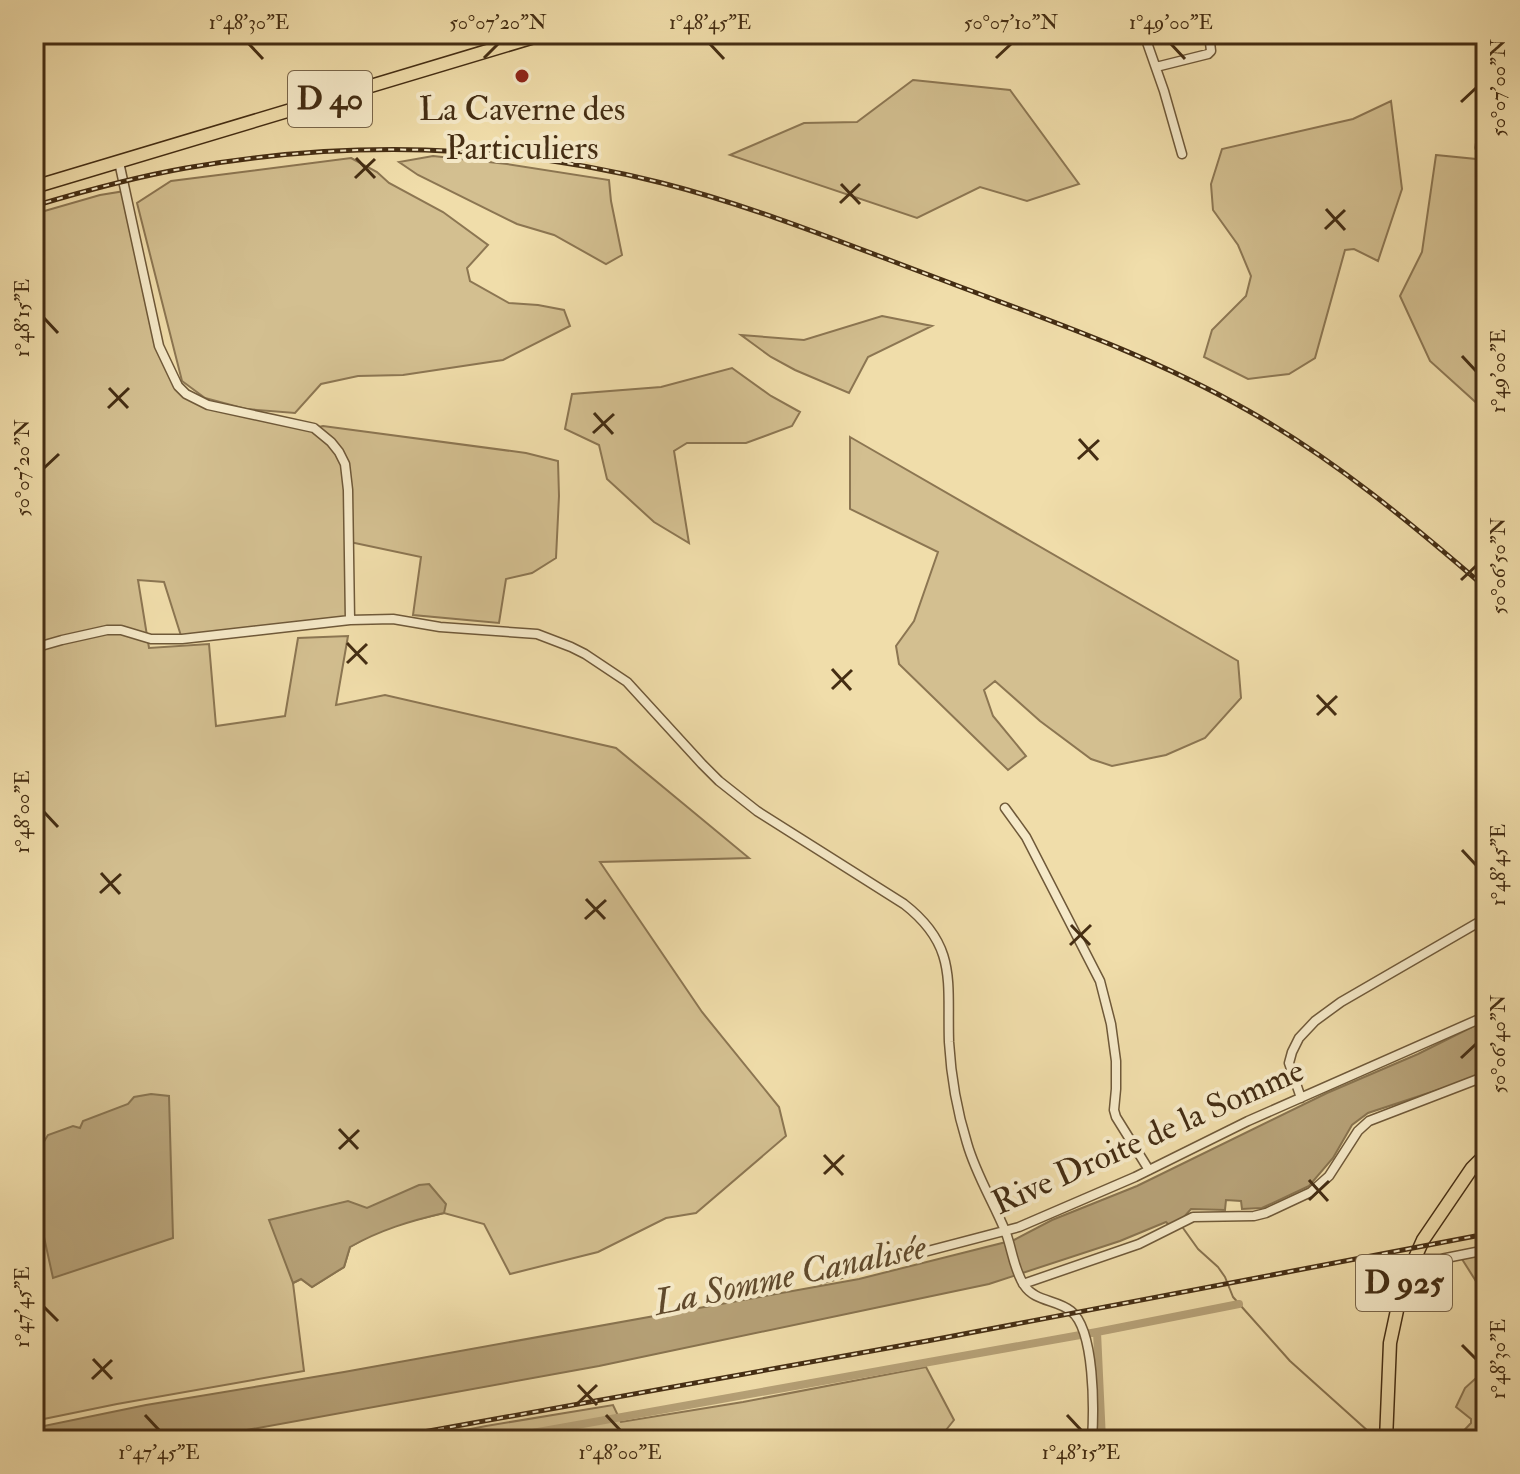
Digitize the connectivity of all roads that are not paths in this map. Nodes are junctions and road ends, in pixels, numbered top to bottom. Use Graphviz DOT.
graph roads {
  1 [pos="544,34"];
  2 [pos="1144,34"];
  3 [pos="1209,34"];
  4 [pos="1156,67"];
  5 [pos="1486,105"];
  6 [pos="1486,148"];
  7 [pos="1182,154"];
  8 [pos="117,162"];
  9 [pos="34,187"];
  10 [pos="350,620"];
  11 [pos="34,648"];
  12 [pos="1005,808"];
  13 [pos="1486,918"];
  14 [pos="1486,1016"];
  15 [pos="1486,1076"];
  16 [pos="1301,1098"];
  17 [pos="1486,1154"];
  18 [pos="1149,1170"];
  19 [pos="1006,1233"];
  20 [pos="1486,1250"];
  21 [pos="1413,1259"];
  22 [pos="821,1279"];
  23 [pos="1022,1281"];
  24 [pos="1386,1438"];
  25 [pos="1092,1440"];
  1 -- 8 [label="main road, D 40"];
  2 -- 4 [label="street"];
  3 -- 4 [label="street"];
  4 -- 7 [label="street"];
  5 -- 6 [label="street"];
  8 -- 9 [label="main road, D 40"];
  8 -- 10 [label="street"];
  10 -- 11 [label="street"];
  10 -- 19 [label="street"];
  12 -- 18 [label="street"];
  13 -- 16 [label="street"];
  14 -- 16 [label="street, Rive Droite de la Somme"];
  15 -- 23 [label="street"];
  16 -- 18 [label="street, Rive Droite de la Somme"];
  17 -- 21 [label="main road, D 925"];
  18 -- 19 [label="street, Rive Droite de la Somme"];
  19 -- 22 [label="street, Rive Droite de la Somme"];
  19 -- 23 [label="street"];
  20 -- 21 [label="street"];
  21 -- 24 [label="main road, D 925"];
  23 -- 25 [label="street"];
}
